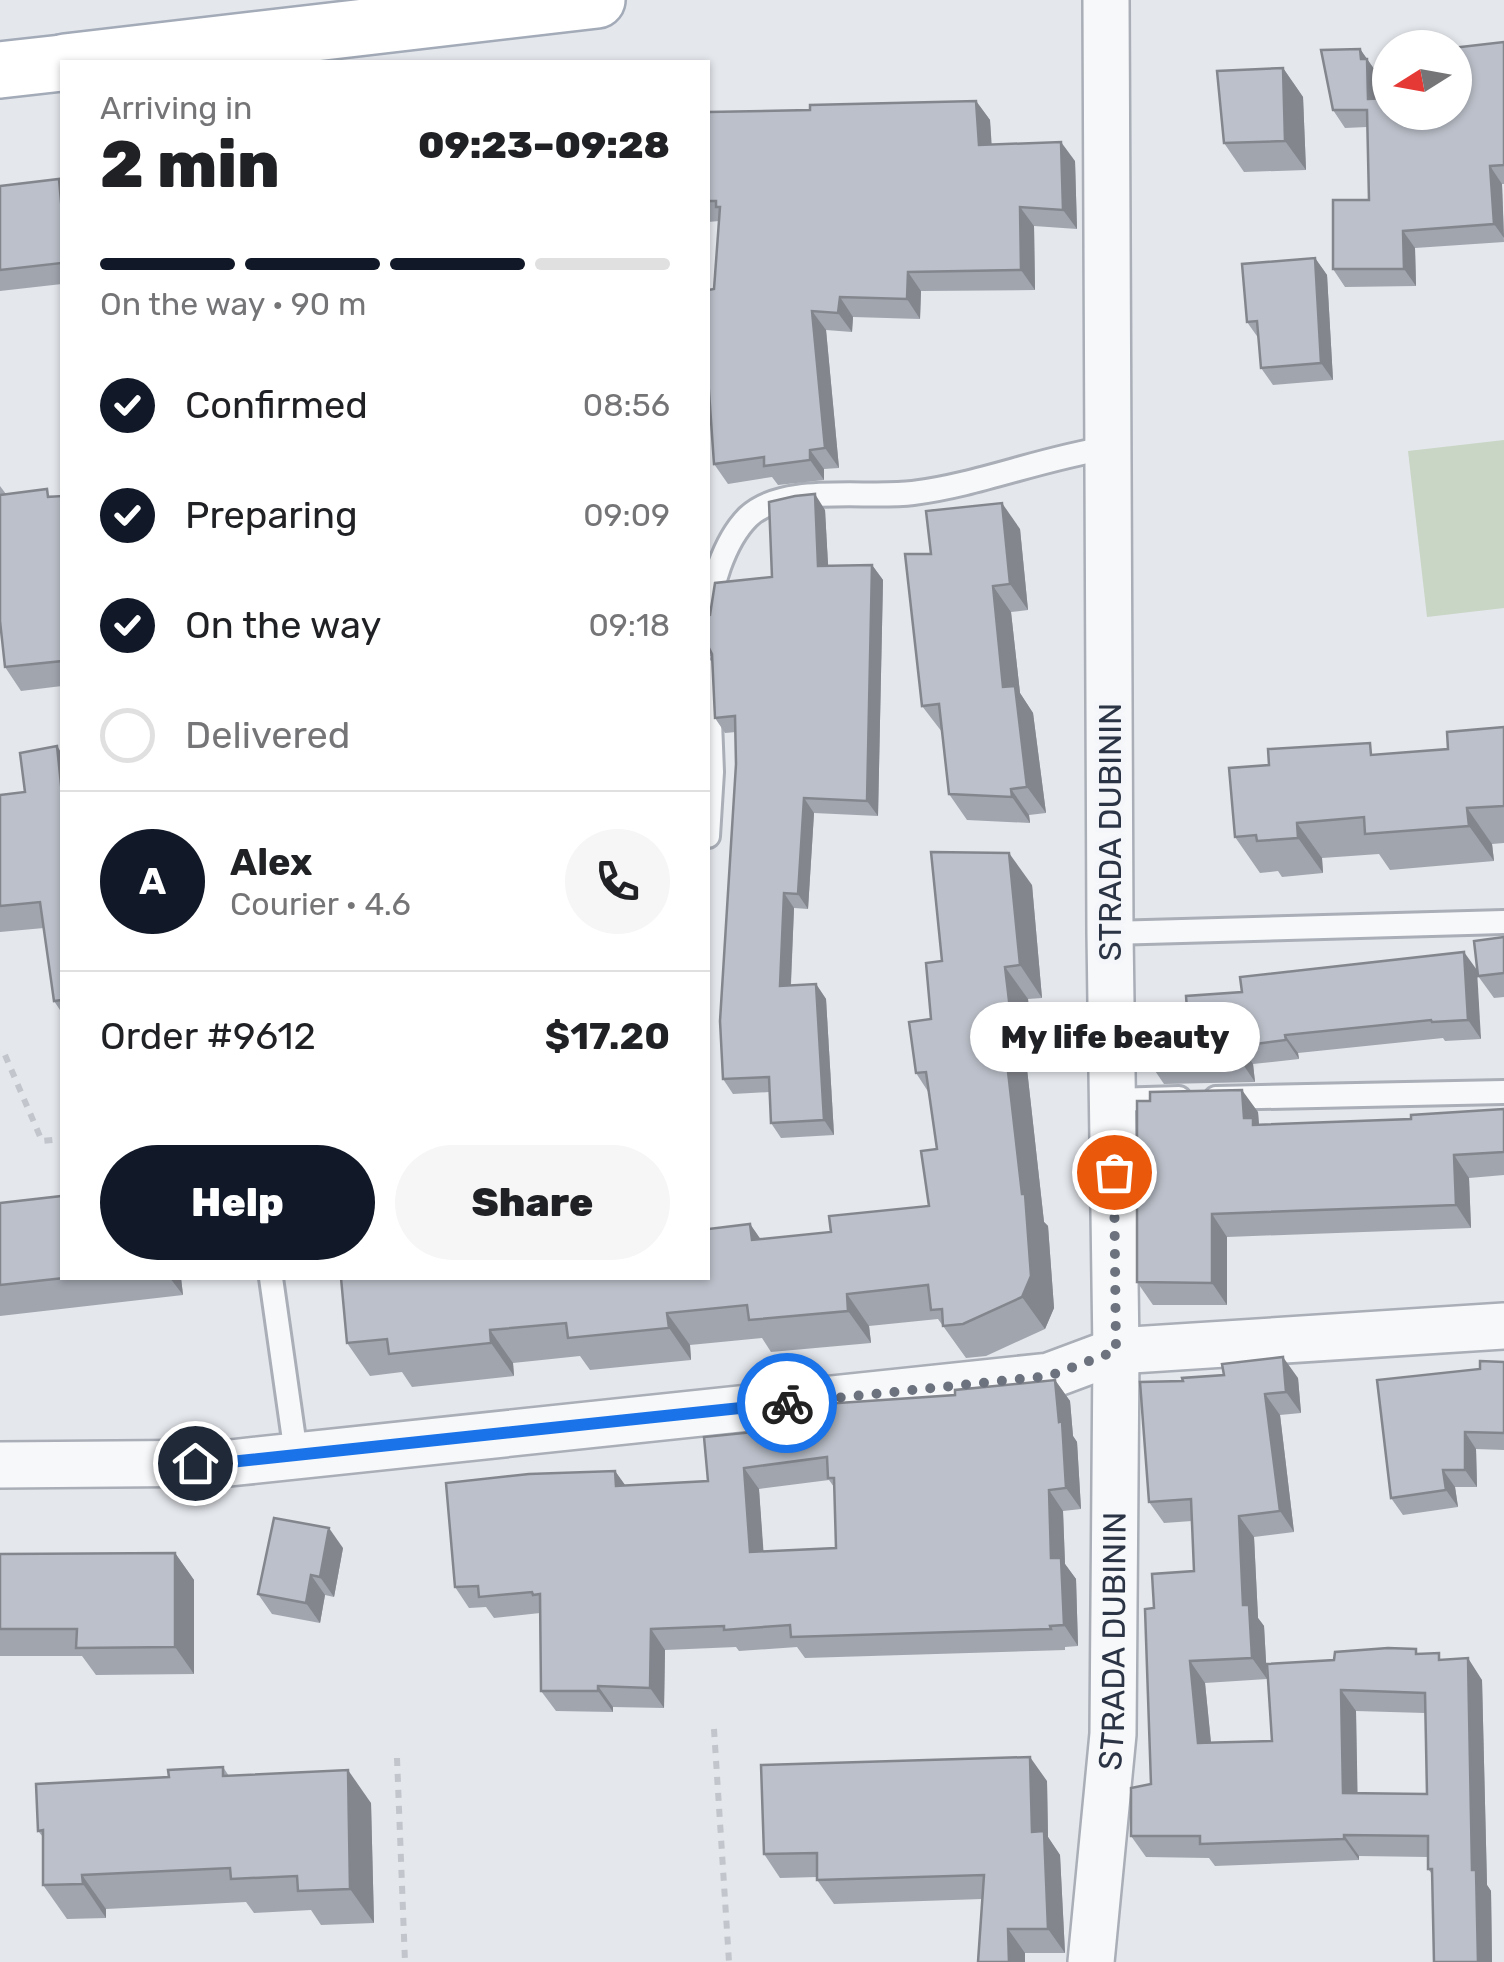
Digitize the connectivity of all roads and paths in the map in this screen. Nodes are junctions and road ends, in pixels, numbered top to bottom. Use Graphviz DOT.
graph roads {
  1 [pos="597,0"];
  2 [pos="1106,0"];
  3 [pos="89,60"];
  4 [pos="60,63"];
  5 [pos="0,70"];
  6 [pos="1108,448"];
  7 [pos="710,593"];
  8 [pos="710,722"];
  9 [pos="710,804"];
  10 [pos="1504,922"];
  11 [pos="1110,934"];
  12 [pos="4,1055"];
  13 [pos="1504,1092"];
  14 [pos="1113,1100"];
  15 [pos="60,1139"];
  16 [pos="271,1280"];
  17 [pos="1504,1326"];
  18 [pos="1116,1351"];
  19 [pos="296,1454"];
  20 [pos="0,1466"];
  21 [pos="714,1728"];
  22 [pos="397,1758"];
  23 [pos="405,1962"];
  24 [pos="729,1962"];
  25 [pos="1091,1962"];
  1 -- 3 [label="main road"];
  2 -- 6 [label="street, STRADA DUBININ"];
  4 -- 5 [label="main road"];
  6 -- 7 [label="lane"];
  6 -- 11 [label="street, STRADA DUBININ"];
  8 -- 9 [label="lane"];
  10 -- 11 [label="lane"];
  11 -- 14 [label="street, STRADA DUBININ"];
  12 -- 15 [label="path"];
  13 -- 14 [label="lane"];
  14 -- 18 [label="street, STRADA DUBININ"];
  16 -- 19 [label="lane"];
  17 -- 18 [label="street"];
  18 -- 19 [label="street"];
  18 -- 25 [label="street, STRADA DUBININ"];
  19 -- 20 [label="street"];
  21 -- 24 [label="path"];
  22 -- 23 [label="path"];
}
